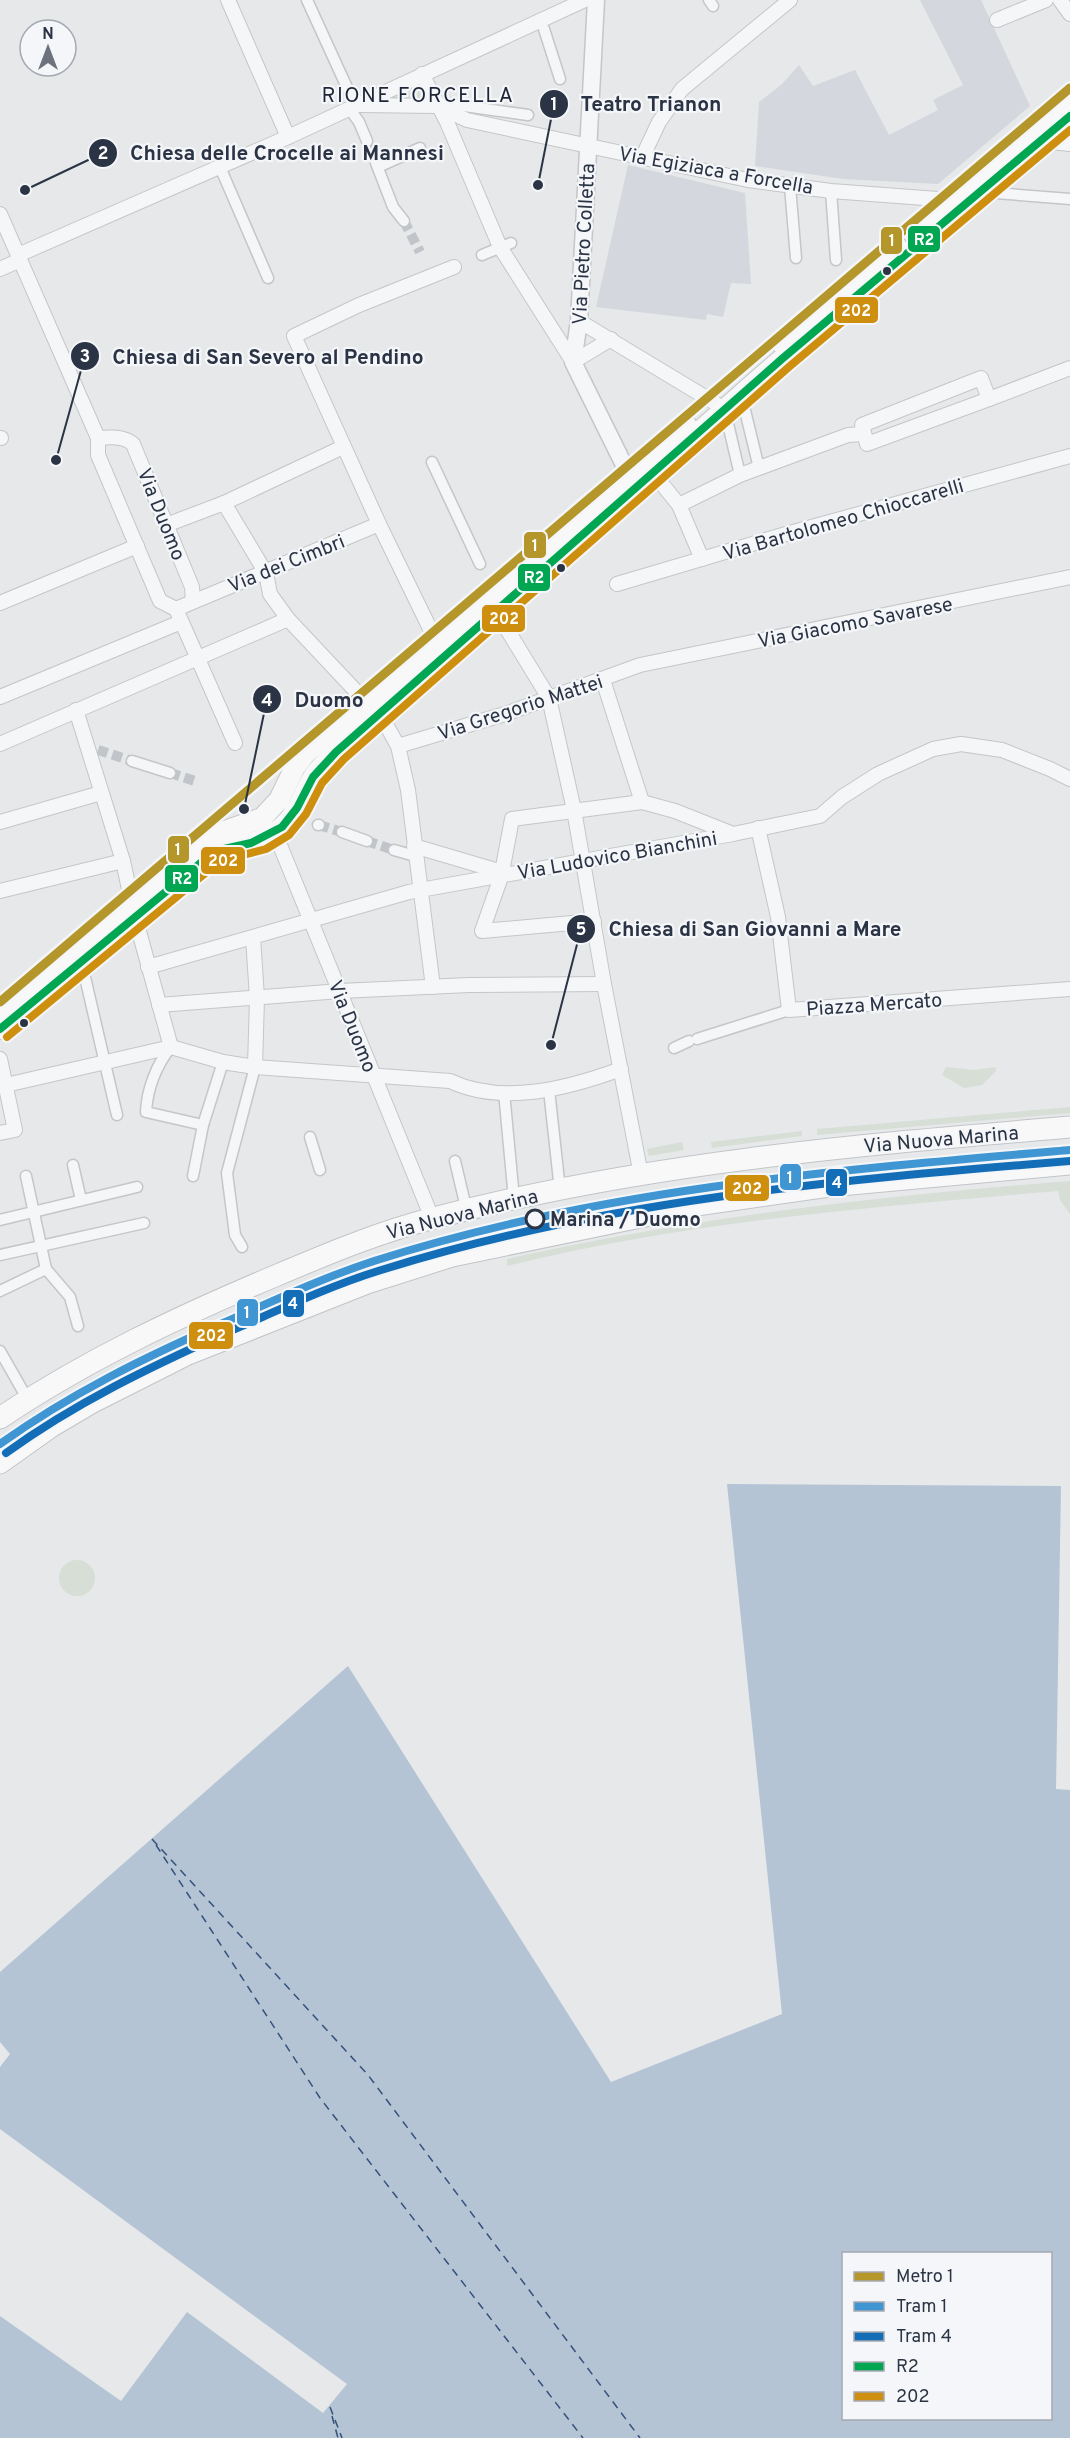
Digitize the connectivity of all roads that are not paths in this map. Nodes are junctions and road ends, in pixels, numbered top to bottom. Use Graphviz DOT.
graph roads {
  1 [pos="228,0"];
  2 [pos="307,0"];
  3 [pos="585,0"];
  4 [pos="596,0"];
  5 [pos="790,0"];
  6 [pos="1046,0"];
  7 [pos="1060,0"];
  8 [pos="1070,14"];
  9 [pos="997,20"];
  10 [pos="542,25"];
  11 [pos="422,74"];
  12 [pos="560,79"];
  13 [pos="1070,98"];
  14 [pos="437,106"];
  15 [pos="352,107"];
  16 [pos="528,115"];
  17 [pos="1070,116"];
  18 [pos="288,137"];
  19 [pos="367,141"];
  20 [pos="1042,141"];
  21 [pos="1070,144"];
  22 [pos="589,146"];
  23 [pos="420,148"];
  24 [pos="642,158"];
  25 [pos="220,167"];
  26 [pos="790,186"];
  27 [pos="831,191"];
  28 [pos="983,192"];
  29 [pos="1070,199"];
  30 [pos="951,200"];
  31 [pos="0,214"];
  32 [pos="404,221"];
  33 [pos="505,245"];
  34 [pos="482,255"];
  35 [pos="19,257"];
  36 [pos="796,258"];
  37 [pos="836,260"];
  38 [pos="457,265"];
  39 [pos="0,269"];
  40 [pos="268,278"];
  41 [pos="579,321"];
  42 [pos="611,339"];
  43 [pos="573,363"];
  44 [pos="1070,369"];
  45 [pos="741,394"];
  46 [pos="989,399"];
  47 [pos="720,407"];
  48 [pos="864,434"];
  49 [pos="98,438"];
  50 [pos="343,447"];
  51 [pos="1070,456"];
  52 [pos="432,462"];
  53 [pos="759,468"];
  54 [pos="653,473"];
  55 [pos="628,475"];
  56 [pos="740,475"];
  57 [pos="224,503"];
  58 [pos="680,505"];
  59 [pos="379,524"];
  60 [pos="166,525"];
  61 [pos="137,546"];
  62 [pos="702,559"];
  63 [pos="480,564"];
  64 [pos="266,573"];
  65 [pos="1070,577"];
  66 [pos="617,584"];
  67 [pos="193,601"];
  68 [pos="0,603"];
  69 [pos="497,613"];
  70 [pos="178,615"];
  71 [pos="288,619"];
  72 [pos="436,640"];
  73 [pos="197,660"];
  74 [pos="640,665"];
  75 [pos="603,680"];
  76 [pos="0,697"];
  77 [pos="549,698"];
  78 [pos="372,709"];
  79 [pos="76,710"];
  80 [pos="235,743"];
  81 [pos="0,744"];
  82 [pos="398,746"];
  83 [pos="132,761"];
  84 [pos="170,773"];
  85 [pos="1070,779"];
  86 [pos="102,793"];
  87 [pos="642,802"];
  88 [pos="574,810"];
  89 [pos="0,822"];
  90 [pos="758,828"];
  91 [pos="342,832"];
  92 [pos="275,833"];
  93 [pos="733,834"];
  94 [pos="367,841"];
  95 [pos="210,844"];
  96 [pos="414,847"];
  97 [pos="394,850"];
  98 [pos="584,860"];
  99 [pos="123,861"];
  100 [pos="501,874"];
  101 [pos="420,890"];
  102 [pos="0,891"];
  103 [pos="133,908"];
  104 [pos="311,921"];
  105 [pos="594,921"];
  106 [pos="254,937"];
  107 [pos="81,960"];
  108 [pos="148,968"];
  109 [pos="604,984"];
  110 [pos="433,987"];
  111 [pos="1070,989"];
  112 [pos="340,992"];
  113 [pos="256,998"];
  114 [pos="159,1005"];
  115 [pos="0,1009"];
  116 [pos="789,1010"];
  117 [pos="0,1029"];
  118 [pos="171,1047"];
  119 [pos="674,1048"];
  120 [pos="0,1059"];
  121 [pos="105,1062"];
  122 [pos="224,1062"];
  123 [pos="255,1067"];
  124 [pos="621,1069"];
  125 [pos="374,1076"];
  126 [pos="6,1085"];
  127 [pos="549,1090"];
  128 [pos="504,1092"];
  129 [pos="117,1115"];
  130 [pos="203,1125"];
  131 [pos="1070,1127"];
  132 [pos="0,1133"];
  133 [pos="310,1137"];
  134 [pos="455,1161"];
  135 [pos="1070,1164"];
  136 [pos="73,1165"];
  137 [pos="320,1170"];
  138 [pos="642,1174"];
  139 [pos="26,1176"];
  140 [pos="193,1176"];
  141 [pos="137,1187"];
  142 [pos="560,1190"];
  143 [pos="464,1199"];
  144 [pos="514,1199"];
  145 [pos="81,1200"];
  146 [pos="33,1212"];
  147 [pos="432,1218"];
  148 [pos="0,1220"];
  149 [pos="144,1224"];
  150 [pos="40,1247"];
  151 [pos="242,1247"];
  152 [pos="0,1255"];
  153 [pos="46,1269"];
  154 [pos="0,1291"];
  155 [pos="78,1326"];
  156 [pos="0,1354"];
  157 [pos="28,1400"];
  158 [pos="0,1419"];
  159 [pos="0,1462"];
  1 -- 18 [label="street"];
  2 -- 15 [label="street"];
  3 -- 10 [label="street"];
  4 -- 22 [label="street, Via Pietro Colletta"];
  5 -- 24 [label="street"];
  6 -- 9 [label="street"];
  7 -- 8 [label="street"];
  10 -- 11 [label="street"];
  10 -- 12 [label="street"];
  11 -- 14 [label="street"];
  11 -- 15 [label="street"];
  13 -- 30 [label="main road"];
  14 -- 15 [label="street"];
  14 -- 16 [label="street"];
  14 -- 22 [label="street, Via Egiziaca a Forcella"];
  14 -- 33 [label="street"];
  15 -- 18 [label="street"];
  15 -- 19 [label="street"];
  17 -- 20 [label="main road"];
  18 -- 25 [label="street"];
  20 -- 21 [label="street"];
  20 -- 28 [label="main road"];
  22 -- 24 [label="street, Via Egiziaca a Forcella"];
  22 -- 41 [label="street, Via Pietro Colletta"];
  23 -- 32 [label="street"];
  24 -- 26 [label="street, Via Egiziaca a Forcella"];
  25 -- 35 [label="street"];
  25 -- 40 [label="street"];
  26 -- 27 [label="street, Via Egiziaca a Forcella"];
  26 -- 36 [label="street"];
  27 -- 30 [label="street, Via Egiziaca a Forcella"];
  27 -- 37 [label="street"];
  28 -- 29 [label="street"];
  28 -- 45 [label="main road"];
  30 -- 47 [label="main road"];
  31 -- 35 [label="street, Via Duomo"];
  33 -- 34 [label="street"];
  33 -- 43 [label="street"];
  35 -- 39 [label="street"];
  35 -- 49 [label="street, Via Duomo"];
  38 -- 50 [label="street"];
  41 -- 42 [label="street"];
  41 -- 43 [label="street, Via Pietro Colletta"];
  42 -- 43 [label="street"];
  42 -- 47 [label="street"];
  43 -- 55 [label="street"];
  44 -- 46 [label="street"];
  45 -- 47 [label="main road"];
  45 -- 53 [label="street"];
  46 -- 48 [label="street"];
  46 -- 48 [label="street"];
  47 -- 54 [label="main road"];
  47 -- 55 [label="main road"];
  47 -- 56 [label="street"];
  48 -- 53 [label="street"];
  49 -- 60 [label="street, Via Duomo"];
  49 -- 61 [label="street, Via Duomo"];
  50 -- 57 [label="street"];
  50 -- 59 [label="street"];
  51 -- 62 [label="street, Via Bartolomeo Chioccarelli"];
  52 -- 63 [label="street"];
  53 -- 56 [label="street"];
  54 -- 58 [label="street"];
  54 -- 69 [label="main road"];
  55 -- 72 [label="main road"];
  56 -- 58 [label="street"];
  57 -- 60 [label="street"];
  57 -- 64 [label="street"];
  58 -- 62 [label="street"];
  59 -- 64 [label="street, Via dei Cimbri"];
  59 -- 72 [label="street"];
  60 -- 67 [label="street, Via Duomo"];
  61 -- 68 [label="street"];
  61 -- 70 [label="street, Via Duomo"];
  62 -- 66 [label="street, Via Bartolomeo Chioccarelli"];
  64 -- 67 [label="street, Via dei Cimbri"];
  64 -- 71 [label="street"];
  65 -- 74 [label="street, Via Giacomo Savarese"];
  67 -- 70 [label="street"];
  69 -- 77 [label="street"];
  69 -- 78 [label="main road"];
  70 -- 73 [label="street, Via Duomo"];
  70 -- 76 [label="street"];
  71 -- 73 [label="street"];
  71 -- 78 [label="street"];
  72 -- 78 [label="main road"];
  73 -- 79 [label="street"];
  73 -- 80 [label="street, Via Duomo"];
  74 -- 75 [label="street, Via Gregorio Mattei"];
  75 -- 77 [label="street, Via Gregorio Mattei"];
  75 -- 87 [label="street"];
  77 -- 82 [label="street, Via Gregorio Mattei"];
  77 -- 88 [label="street"];
  78 -- 82 [label="street"];
  78 -- 92 [label="main road"];
  78 -- 95 [label="main road"];
  79 -- 81 [label="street"];
  79 -- 86 [label="street"];
  82 -- 96 [label="street"];
  83 -- 84 [label="street"];
  85 -- 90 [label="street"];
  86 -- 89 [label="street"];
  86 -- 99 [label="street"];
  87 -- 88 [label="street"];
  87 -- 93 [label="street"];
  88 -- 98 [label="street"];
  88 -- 100 [label="street"];
  90 -- 93 [label="street"];
  90 -- 116 [label="street, Piazza Mercato"];
  91 -- 94 [label="street"];
  92 -- 95 [label="main road"];
  92 -- 104 [label="street, Via Duomo"];
  93 -- 98 [label="street, Via Ludovico Bianchini"];
  95 -- 103 [label="main road"];
  96 -- 97 [label="street"];
  96 -- 100 [label="street"];
  96 -- 101 [label="street"];
  98 -- 100 [label="street, Via Ludovico Bianchini"];
  98 -- 105 [label="street"];
  99 -- 102 [label="street"];
  99 -- 103 [label="street"];
  100 -- 101 [label="street, Via Ludovico Bianchini"];
  100 -- 105 [label="street"];
  101 -- 104 [label="street, Via Ludovico Bianchini"];
  101 -- 110 [label="street"];
  103 -- 107 [label="main road"];
  103 -- 108 [label="street"];
  103 -- 115 [label="main road"];
  104 -- 106 [label="street, Via Ludovico Bianchini"];
  104 -- 112 [label="street, Via Duomo"];
  105 -- 109 [label="street"];
  106 -- 108 [label="street, Via Ludovico Bianchini"];
  106 -- 113 [label="street"];
  107 -- 117 [label="main road"];
  107 -- 121 [label="street"];
  108 -- 114 [label="street"];
  109 -- 110 [label="street"];
  109 -- 124 [label="street"];
  110 -- 112 [label="street"];
  111 -- 116 [label="street, Piazza Mercato"];
  112 -- 113 [label="street"];
  112 -- 125 [label="street, Via Duomo"];
  113 -- 114 [label="street"];
  113 -- 123 [label="street"];
  114 -- 118 [label="street"];
  116 -- 119 [label="street"];
  118 -- 121 [label="street"];
  118 -- 122 [label="street"];
  118 -- 130 [label="street"];
  120 -- 126 [label="street"];
  121 -- 126 [label="street"];
  121 -- 129 [label="street"];
  122 -- 123 [label="street"];
  122 -- 130 [label="street"];
  123 -- 125 [label="street"];
  123 -- 151 [label="street"];
  124 -- 127 [label="street"];
  124 -- 138 [label="street"];
  125 -- 128 [label="street"];
  125 -- 147 [label="street, Via Duomo"];
  126 -- 132 [label="street"];
  127 -- 128 [label="street"];
  127 -- 142 [label="street"];
  128 -- 144 [label="street"];
  130 -- 140 [label="street"];
  131 -- 138 [label="main road, Via Nuova Marina"];
  133 -- 137 [label="street"];
  134 -- 143 [label="street"];
  135 -- 159 [label="main road, Via Nuova Marina"];
  136 -- 145 [label="street"];
  138 -- 142 [label="main road, Via Nuova Marina"];
  139 -- 146 [label="street"];
  141 -- 145 [label="street"];
  142 -- 144 [label="main road, Via Nuova Marina"];
  144 -- 147 [label="main road, Via Nuova Marina"];
  145 -- 146 [label="street"];
  146 -- 148 [label="street"];
  146 -- 150 [label="street"];
  147 -- 157 [label="main road, Via Nuova Marina"];
  149 -- 150 [label="street"];
  150 -- 152 [label="street"];
  150 -- 153 [label="street"];
  153 -- 154 [label="street"];
  153 -- 155 [label="street"];
  156 -- 157 [label="street"];
  157 -- 158 [label="main road, Via Nuova Marina"];
}
